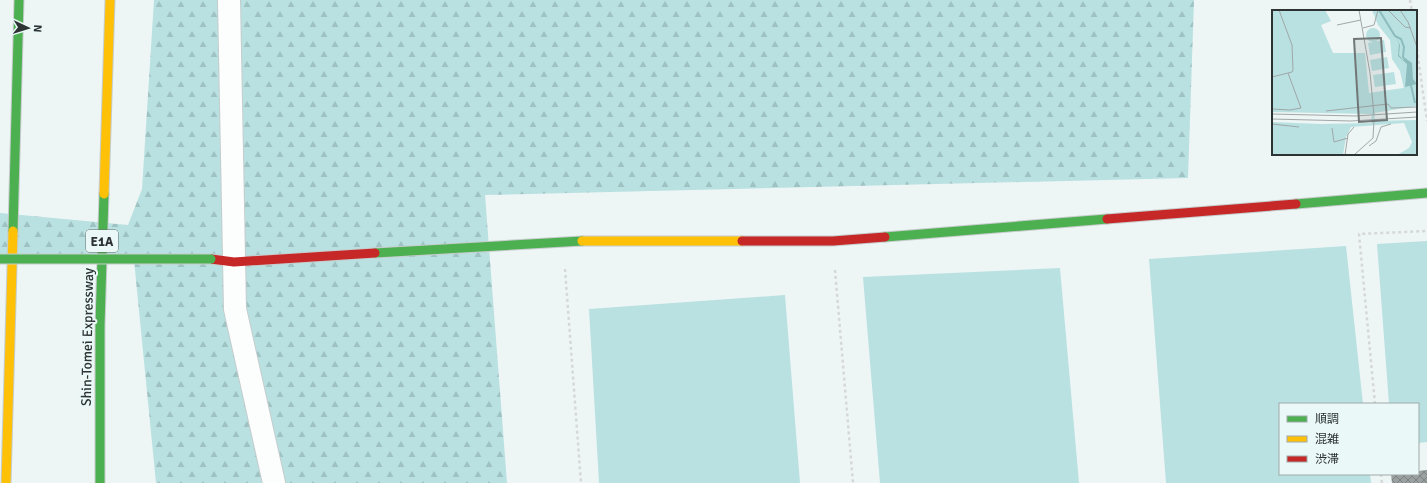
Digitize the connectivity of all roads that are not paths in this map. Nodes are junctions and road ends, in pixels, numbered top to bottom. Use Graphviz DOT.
graph roads {
  1 [pos="19,0"];
  2 [pos="110,0"];
  3 [pos="228,0"];
  4 [pos="1427,193"];
  5 [pos="0,259"];
  6 [pos="234,262"];
  7 [pos="6,483"];
  8 [pos="100,483"];
  9 [pos="274,483"];
  1 -- 7 [label="main road"];
  2 -- 8 [label="main road, Shin-Tomei Expressway / E1A"];
  3 -- 6 [label="street"];
  4 -- 6 [label="main road"];
  5 -- 6 [label="main road, bridge"];
  6 -- 9 [label="street"];
}
